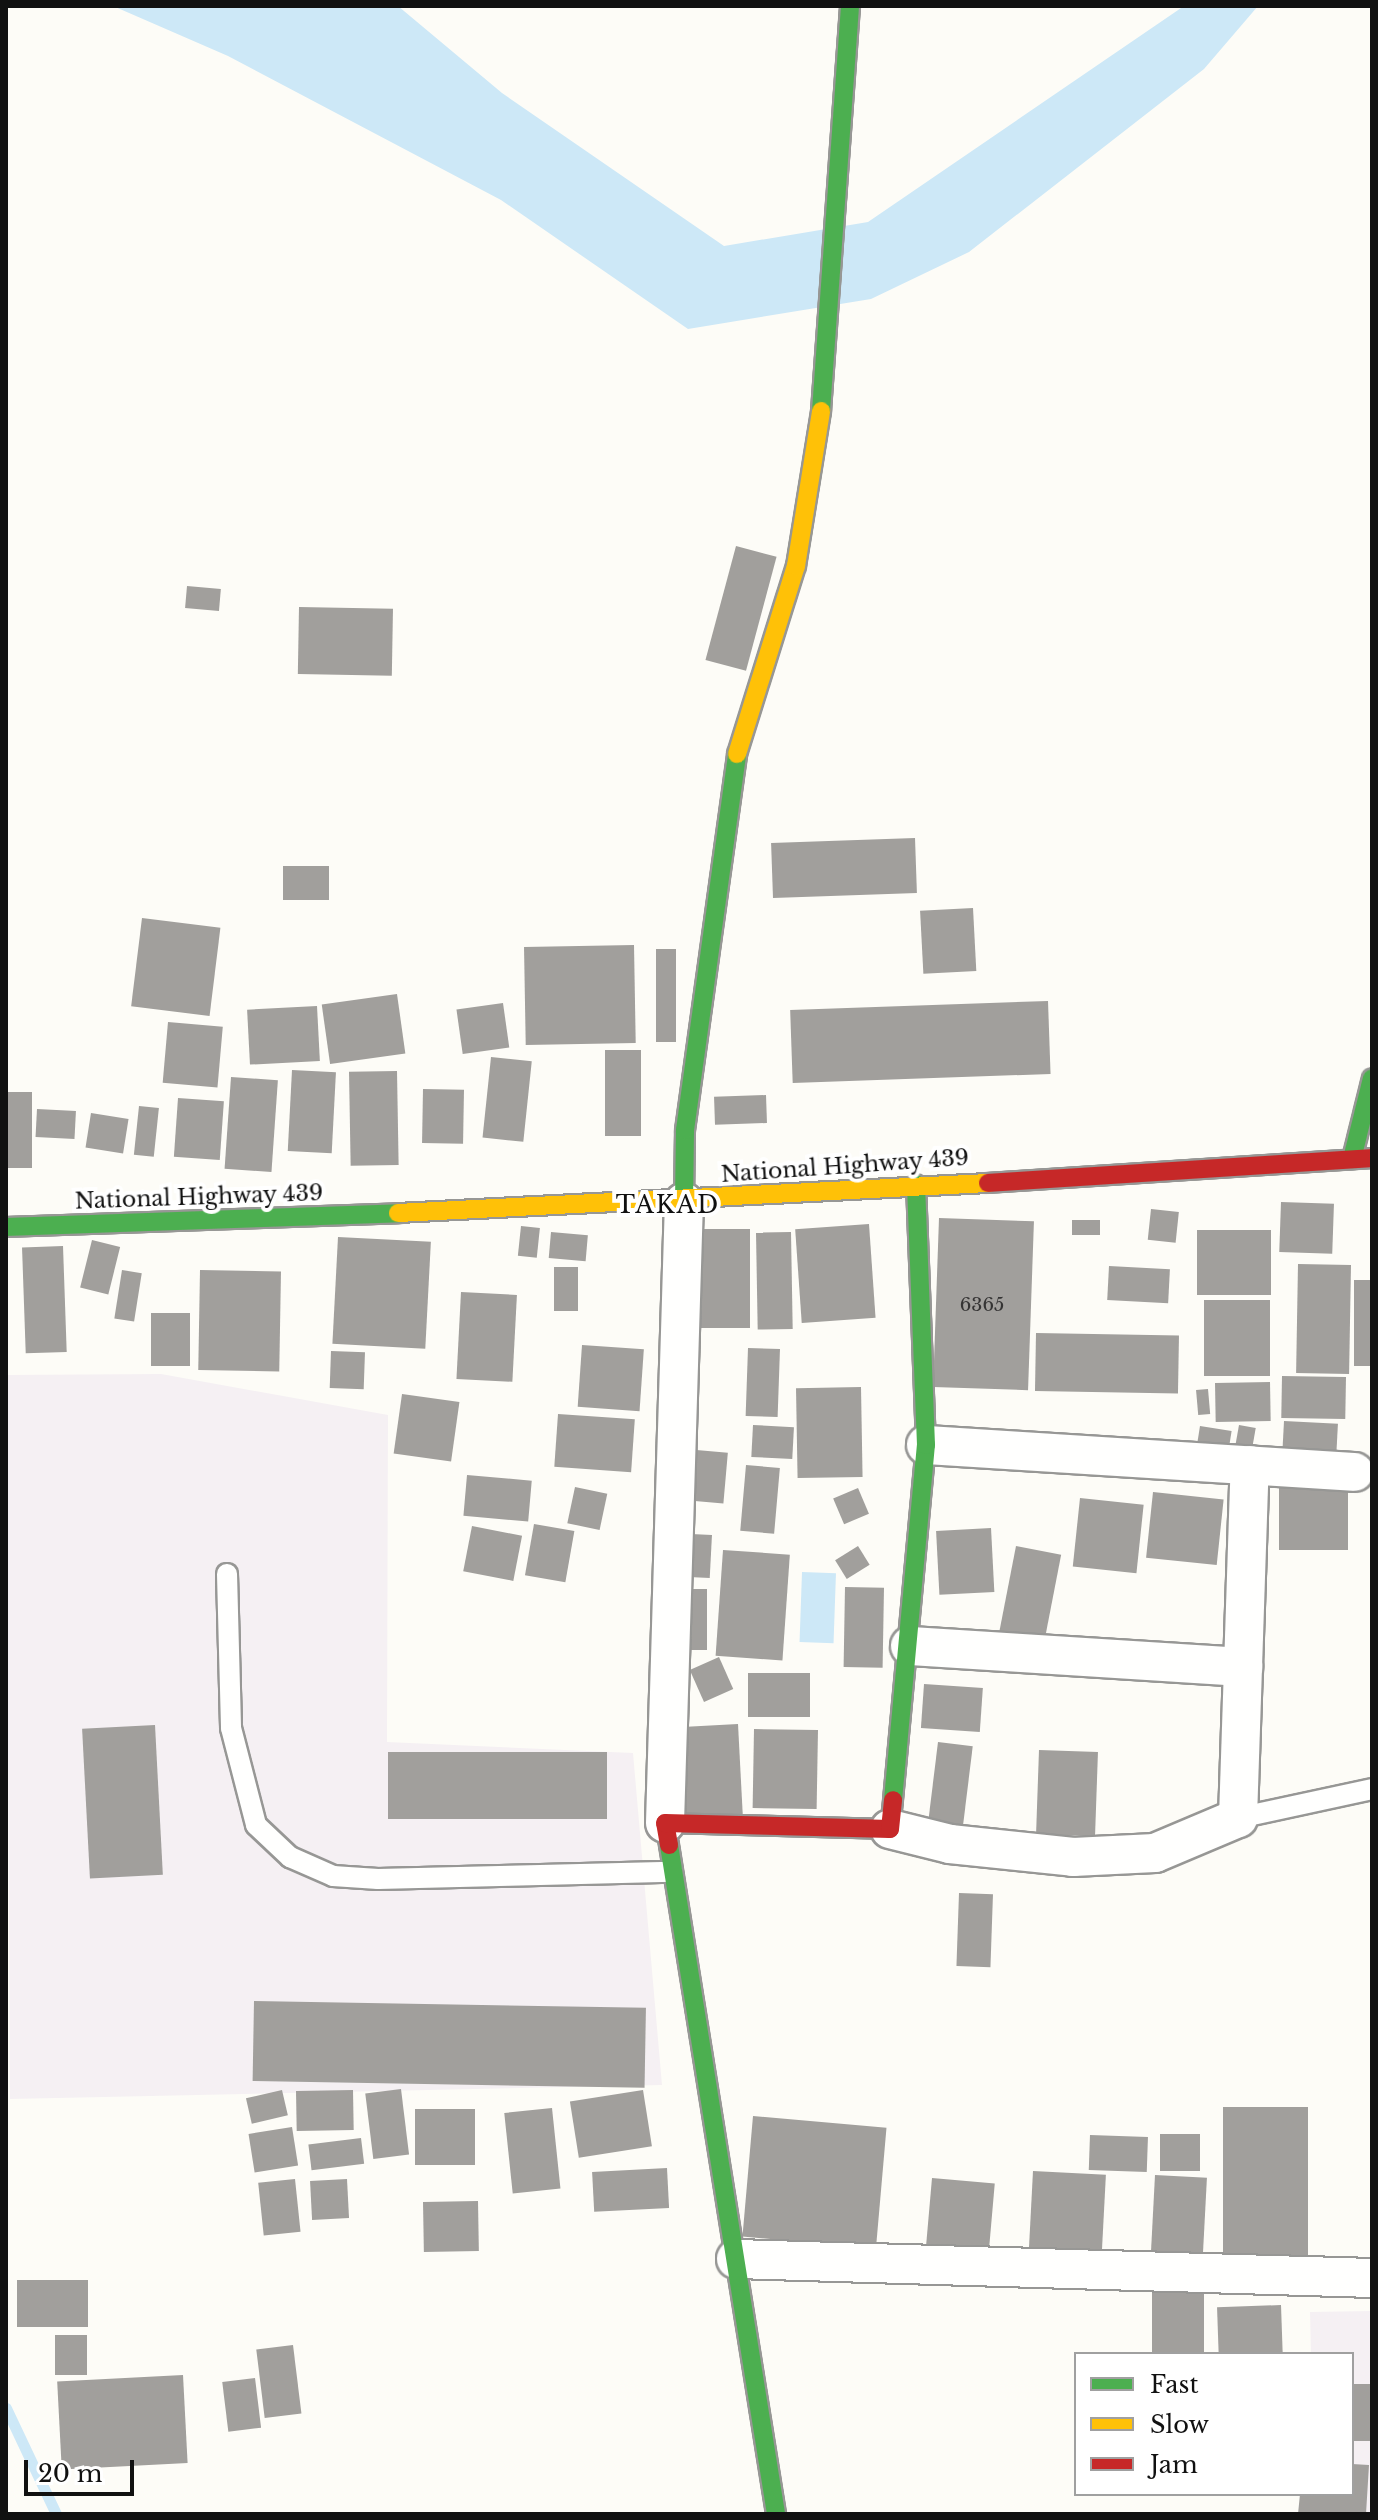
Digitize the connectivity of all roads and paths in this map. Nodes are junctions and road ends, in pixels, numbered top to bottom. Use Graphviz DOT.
graph roads {
  1 [pos="850,6"];
  2 [pos="1372,1078"];
  3 [pos="1372,1158"];
  4 [pos="1352,1159"];
  5 [pos="916,1184"];
  6 [pos="684,1202"];
  7 [pos="6,1227"];
  8 [pos="926,1445"];
  9 [pos="1250,1465"];
  10 [pos="1354,1472"];
  11 [pos="227,1574"];
  12 [pos="910,1646"];
  13 [pos="1243,1667"];
  14 [pos="1372,1789"];
  15 [pos="1238,1818"];
  16 [pos="665,1823"];
  17 [pos="890,1829"];
  18 [pos="672,1872"];
  19 [pos="736,2259"];
  20 [pos="1372,2278"];
  21 [pos="776,2514"];
  1 -- 6 [label="street"];
  2 -- 4 [label="street"];
  3 -- 4 [label="street, National Highway 439"];
  4 -- 5 [label="street, National Highway 439"];
  5 -- 6 [label="street, National Highway 439"];
  5 -- 8 [label="street"];
  6 -- 7 [label="street, National Highway 439"];
  6 -- 16 [label="street"];
  8 -- 9 [label="street"];
  8 -- 12 [label="street"];
  9 -- 10 [label="street"];
  9 -- 13 [label="street"];
  11 -- 18 [label="lane"];
  12 -- 13 [label="street"];
  12 -- 17 [label="street"];
  13 -- 15 [label="street"];
  14 -- 15 [label="lane"];
  15 -- 17 [label="street"];
  16 -- 17 [label="street"];
  16 -- 18 [label="street"];
  18 -- 19 [label="street"];
  19 -- 20 [label="street"];
  19 -- 21 [label="street"];
}
